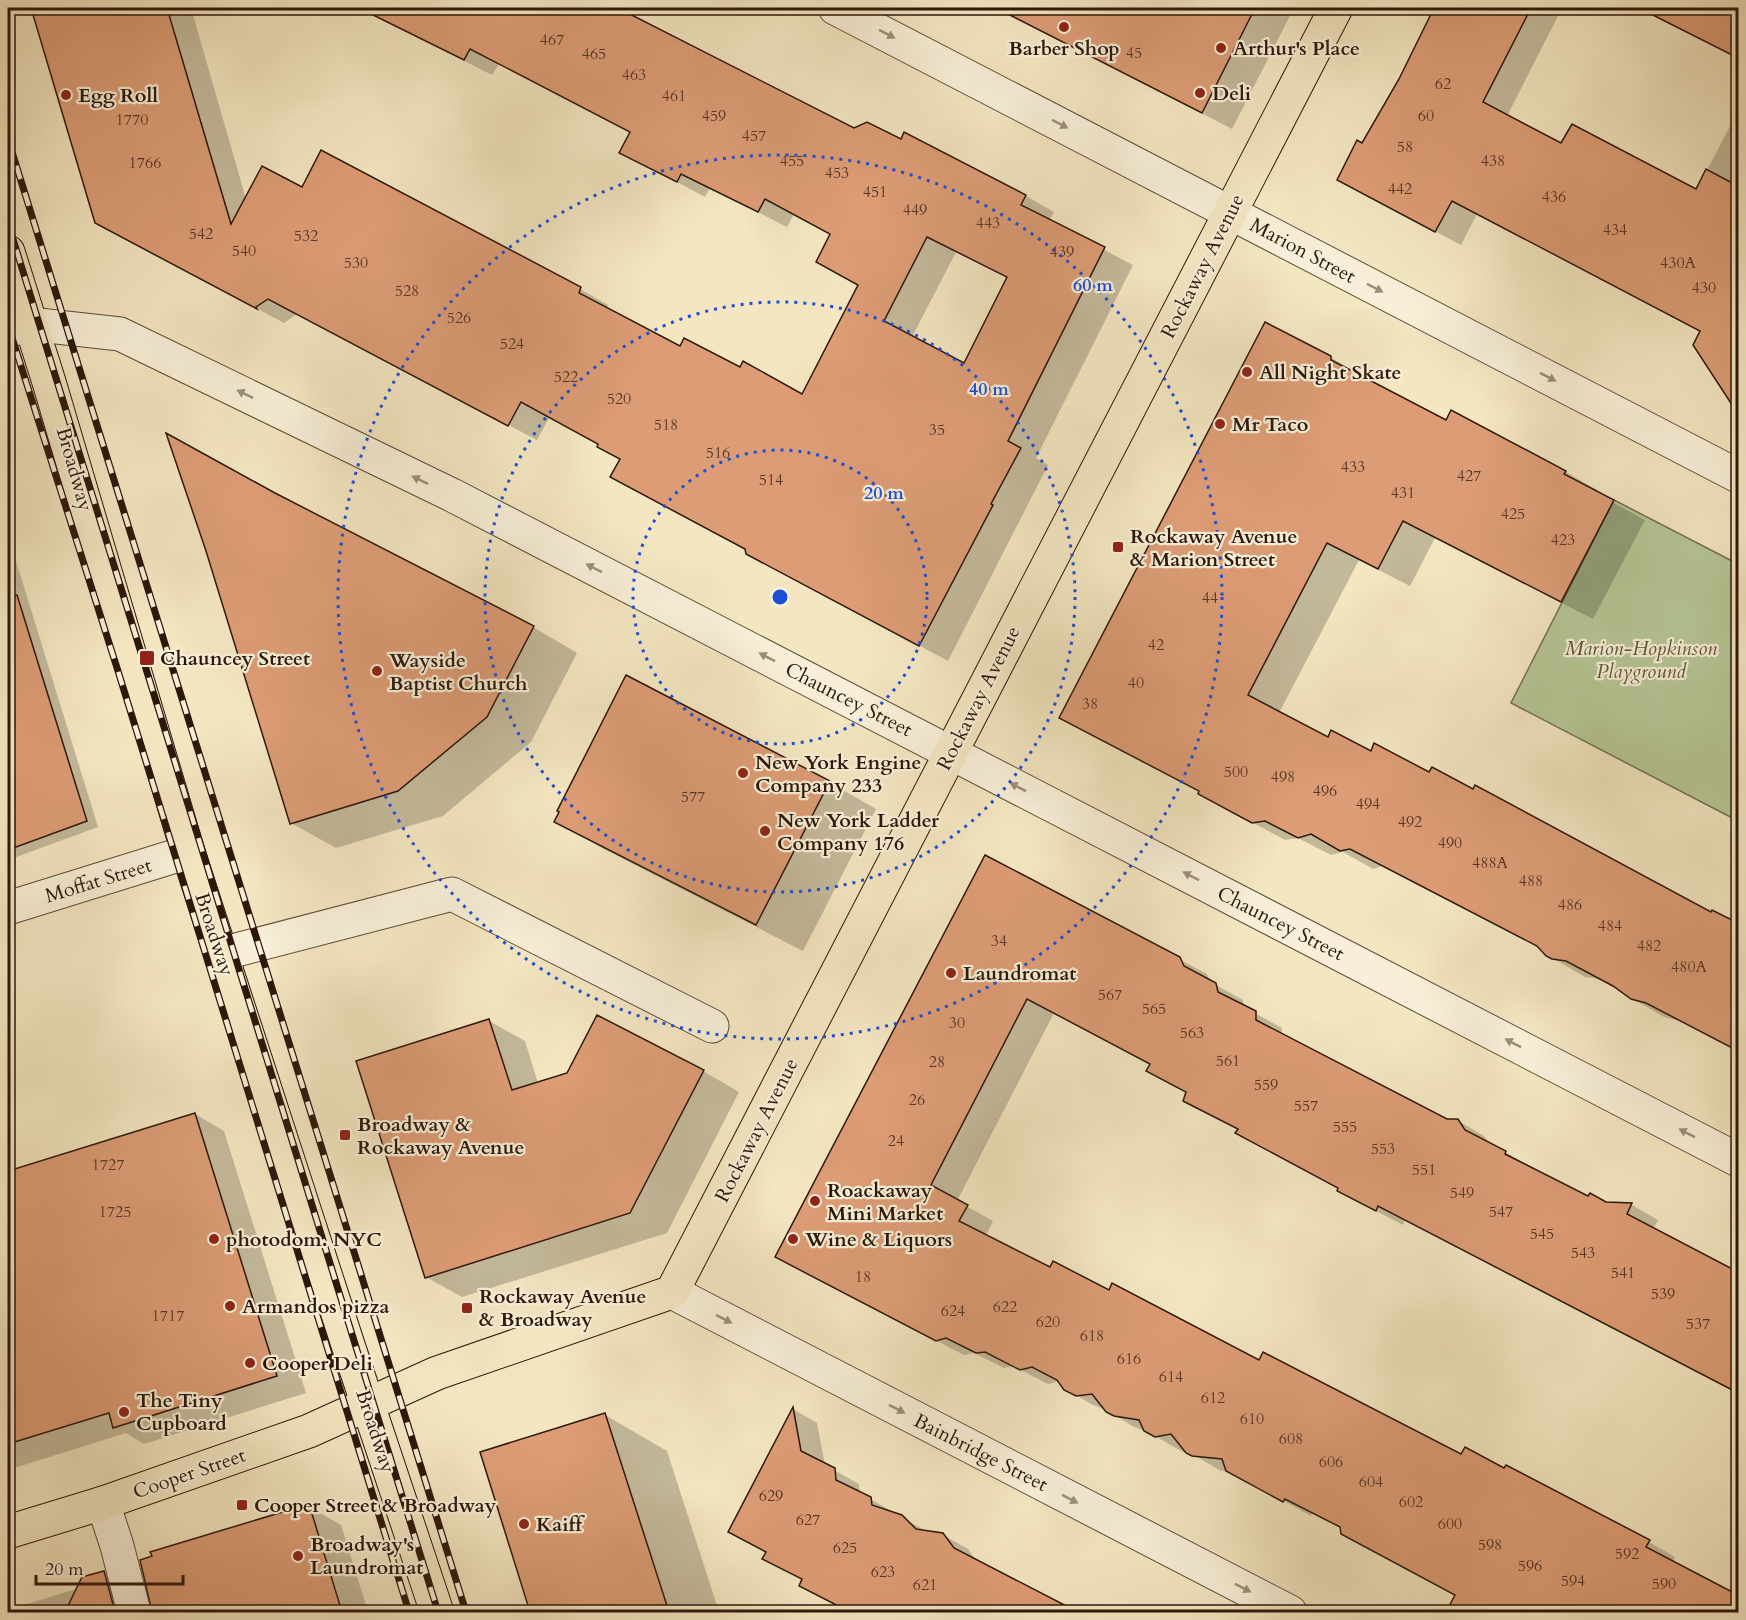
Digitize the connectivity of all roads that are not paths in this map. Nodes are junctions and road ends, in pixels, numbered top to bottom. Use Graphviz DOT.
graph roads {
  1 [pos="835,8"];
  2 [pos="1336,8"];
  3 [pos="1230,212"];
  4 [pos="8,252"];
  5 [pos="19,328"];
  6 [pos="1738,476"];
  7 [pos="950,752"];
  8 [pos="188,852"];
  9 [pos="8,908"];
  10 [pos="221,954"];
  11 [pos="712,1026"];
  12 [pos="1738,1160"];
  13 [pos="672,1292"];
  14 [pos="368,1406"];
  15 [pos="103,1503"];
  16 [pos="8,1532"];
  17 [pos="134,1612"];
  18 [pos="437,1612"];
  19 [pos="1290,1612"];
  1 -- 3 [label="street, Marion Street, one-way"];
  2 -- 3 [label="main road, Rockaway Avenue"];
  3 -- 6 [label="street, Marion Street, one-way"];
  3 -- 7 [label="main road, Rockaway Avenue"];
  4 -- 5 [label="main road, Broadway"];
  7 -- 5 [label="street, Chauncey Street, one-way"];
  5 -- 8 [label="main road, Broadway"];
  12 -- 7 [label="street, Chauncey Street, one-way"];
  7 -- 13 [label="main road, Rockaway Avenue"];
  8 -- 9 [label="street, Moffat Street"];
  8 -- 10 [label="main road, Broadway"];
  10 -- 11 [label="street"];
  10 -- 14 [label="main road, Broadway"];
  13 -- 14 [label="main road"];
  13 -- 19 [label="street, Bainbridge Street, one-way"];
  14 -- 15 [label="main road, Cooper Street"];
  14 -- 18 [label="main road, Broadway"];
  15 -- 16 [label="main road, Cooper Street"];
  15 -- 17 [label="street"];
}
